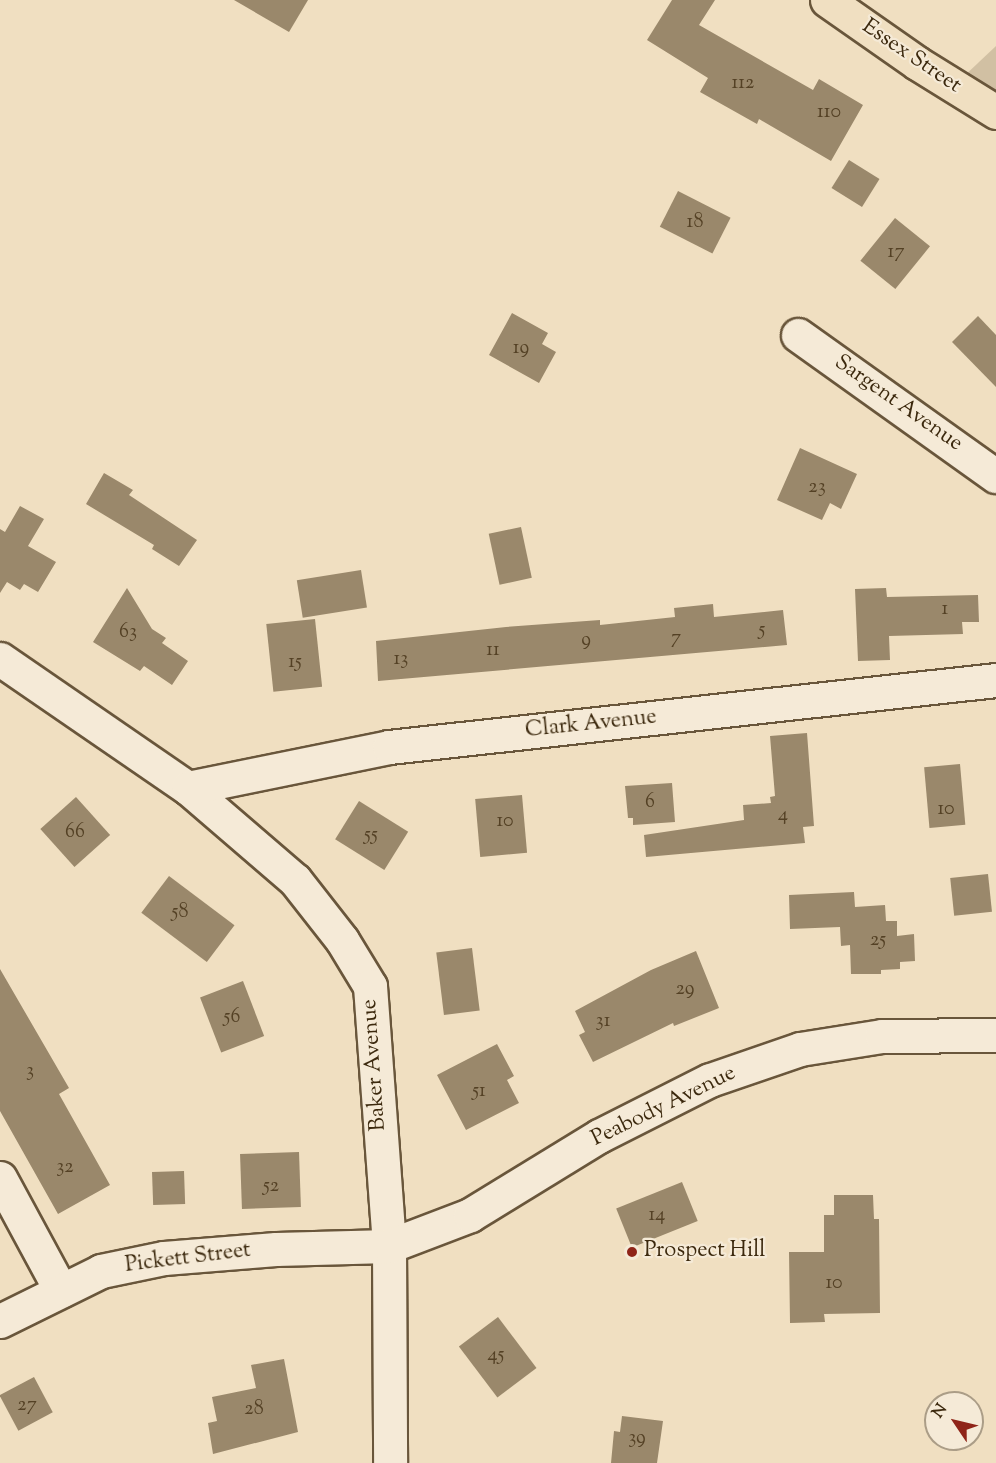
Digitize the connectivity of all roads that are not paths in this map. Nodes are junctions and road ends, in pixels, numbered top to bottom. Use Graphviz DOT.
graph roads {
  1 [pos="827,0"];
  2 [pos="996,112"];
  3 [pos="798,335"];
  4 [pos="996,476"];
  5 [pos="0,659"];
  6 [pos="996,681"];
  7 [pos="188,788"];
  8 [pos="996,1035"];
  9 [pos="0,1178"];
  10 [pos="389,1246"];
  11 [pos="61,1291"];
  12 [pos="0,1321"];
  13 [pos="390,1463"];
  1 -- 2 [label="main road, Essex Street"];
  3 -- 4 [label="street, Sargent Avenue"];
  5 -- 7 [label="street, Baker Avenue"];
  6 -- 7 [label="street, Clark Avenue"];
  7 -- 10 [label="street, Baker Avenue"];
  8 -- 10 [label="street, Peabody Avenue"];
  9 -- 11 [label="street"];
  10 -- 11 [label="street, Pickett Street"];
  10 -- 13 [label="street, Baker Avenue"];
  11 -- 12 [label="street, Pickett Street"];
}
